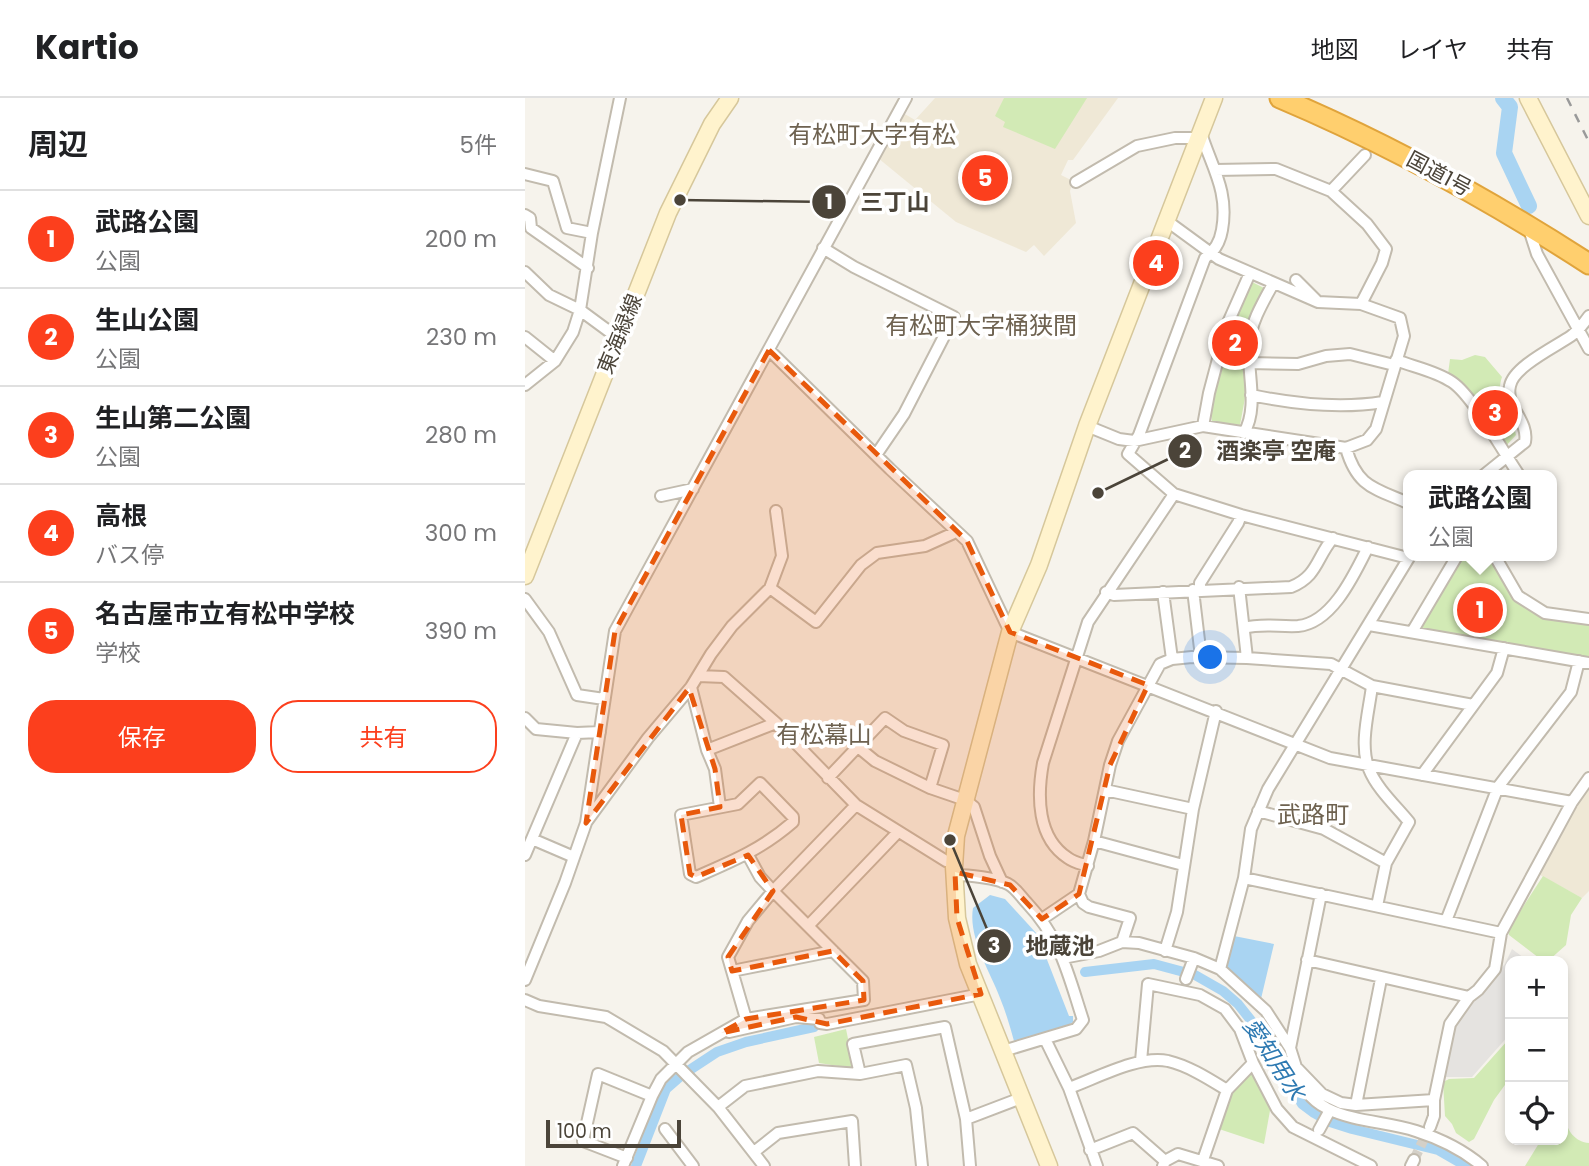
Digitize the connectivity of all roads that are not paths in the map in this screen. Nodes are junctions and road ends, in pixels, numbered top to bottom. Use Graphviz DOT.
graph roads {
  1 [pos="620,98"];
  2 [pos="730,98"];
  3 [pos="906,98"];
  4 [pos="1214,98"];
  5 [pos="1280,98"];
  6 [pos="1528,98"];
  7 [pos="1199,135"];
  8 [pos="1365,155"];
  9 [pos="1215,170"];
  10 [pos="525,174"];
  11 [pos="1076,182"];
  12 [pos="1331,191"];
  13 [pos="525,215"];
  14 [pos="1589,216"];
  15 [pos="1167,221"];
  16 [pos="1528,224"];
  17 [pos="593,233"];
  18 [pos="823,248"];
  19 [pos="1211,254"];
  20 [pos="1589,264"];
  21 [pos="588,268"];
  22 [pos="525,272"];
  23 [pos="1249,273"];
  24 [pos="1296,280"];
  25 [pos="1273,284"];
  26 [pos="1318,302"];
  27 [pos="1361,304"];
  28 [pos="580,310"];
  29 [pos="1589,316"];
  30 [pos="1578,330"];
  31 [pos="525,337"];
  32 [pos="618,338"];
  33 [pos="769,349"];
  34 [pos="1589,349"];
  35 [pos="555,361"];
  36 [pos="1249,363"];
  37 [pos="1395,363"];
  38 [pos="525,384"];
  39 [pos="1251,395"];
  40 [pos="1383,402"];
  41 [pos="1087,426"];
  42 [pos="1203,426"];
  43 [pos="1244,433"];
  44 [pos="1134,441"];
  45 [pos="1346,448"];
  46 [pos="876,455"];
  47 [pos="1507,458"];
  48 [pos="1491,470"];
  49 [pos="1515,470"];
  50 [pos="693,489"];
  51 [pos="1174,494"];
  52 [pos="661,496"];
  53 [pos="1403,501"];
  54 [pos="776,511"];
  55 [pos="1241,515"];
  56 [pos="956,532"];
  57 [pos="1333,538"];
  58 [pos="1368,547"];
  59 [pos="1403,556"];
  60 [pos="1407,561"];
  61 [pos="1454,561"];
  62 [pos="1498,561"];
  63 [pos="525,576"];
  64 [pos="1239,587"];
  65 [pos="770,588"];
  66 [pos="1197,590"];
  67 [pos="1106,592"];
  68 [pos="1163,592"];
  69 [pos="525,599"];
  70 [pos="1589,619"];
  71 [pos="1369,625"];
  72 [pos="1244,628"];
  73 [pos="1010,632"];
  74 [pos="1412,632"];
  75 [pos="1504,648"];
  76 [pos="1077,657"];
  77 [pos="1201,657"];
  78 [pos="1247,657"];
  79 [pos="1172,659"];
  80 [pos="1584,662"];
  81 [pos="1341,668"];
  82 [pos="698,676"];
  83 [pos="1148,685"];
  84 [pos="1372,686"];
  85 [pos="691,687"];
  86 [pos="604,699"];
  87 [pos="1472,705"];
  88 [pos="1216,711"];
  89 [pos="525,718"];
  90 [pos="776,723"];
  91 [pos="600,732"];
  92 [pos="577,733"];
  93 [pos="1295,744"];
  94 [pos="858,747"];
  95 [pos="707,750"];
  96 [pos="1368,766"];
  97 [pos="1422,775"];
  98 [pos="828,778"];
  99 [pos="1589,778"];
  100 [pos="930,788"];
  101 [pos="1499,788"];
  102 [pos="1105,790"];
  103 [pos="965,800"];
  104 [pos="1571,802"];
  105 [pos="856,805"];
  106 [pos="720,807"];
  107 [pos="1193,809"];
  108 [pos="1258,811"];
  109 [pos="586,823"];
  110 [pos="898,832"];
  111 [pos="532,839"];
  112 [pos="1094,842"];
  113 [pos="525,855"];
  114 [pos="748,855"];
  115 [pos="574,857"];
  116 [pos="1386,863"];
  117 [pos="1183,865"];
  118 [pos="1088,866"];
  119 [pos="955,868"];
  120 [pos="1244,878"];
  121 [pos="1002,882"];
  122 [pos="772,891"];
  123 [pos="1079,894"];
  124 [pos="1321,894"];
  125 [pos="1377,906"];
  126 [pos="1042,919"];
  127 [pos="1446,921"];
  128 [pos="808,926"];
  129 [pos="1501,933"];
  130 [pos="1122,942"];
  131 [pos="833,951"];
  132 [pos="1165,951"];
  133 [pos="1063,958"];
  134 [pos="1194,958"];
  135 [pos="1307,960"];
  136 [pos="1220,969"];
  137 [pos="732,971"];
  138 [pos="1186,979"];
  139 [pos="1381,979"];
  140 [pos="525,980"];
  141 [pos="981,994"];
  142 [pos="1469,997"];
  143 [pos="525,1000"];
  144 [pos="746,1019"];
  145 [pos="721,1033"];
  146 [pos="1045,1039"];
  147 [pos="1290,1048"];
  148 [pos="1003,1051"];
  149 [pos="1142,1061"];
  150 [pos="1254,1063"];
  151 [pos="678,1064"];
  152 [pos="1296,1067"];
  153 [pos="860,1074"];
  154 [pos="1069,1088"];
  155 [pos="1227,1090"];
  156 [pos="652,1096"];
  157 [pos="1021,1098"];
  158 [pos="1434,1100"];
  159 [pos="1356,1105"];
  160 [pos="717,1107"];
  161 [pos="1329,1112"];
  162 [pos="966,1119"];
  163 [pos="1430,1127"];
  164 [pos="665,1129"];
  165 [pos="1319,1130"];
  166 [pos="1090,1150"];
  167 [pos="754,1152"];
  168 [pos="1203,1160"];
  169 [pos="625,1162"];
  170 [pos="1164,1163"];
  171 [pos="693,1166"];
  172 [pos="764,1166"];
  173 [pos="855,1166"];
  174 [pos="922,1166"];
  175 [pos="971,1166"];
  176 [pos="1049,1166"];
  177 [pos="1097,1166"];
  178 [pos="1218,1166"];
  179 [pos="1371,1166"];
  180 [pos="1482,1166"];
  1 -- 17 [label="street"];
  2 -- 32 [label="street, 東海緑線"];
  3 -- 18 [label="street"];
  4 -- 7 [label="street"];
  5 -- 16 [label="highway, 国道1号"];
  6 -- 14 [label="street"];
  7 -- 9 [label="street"];
  7 -- 11 [label="street"];
  7 -- 15 [label="street"];
  8 -- 12 [label="street"];
  9 -- 12 [label="street"];
  9 -- 19 [label="street"];
  10 -- 17 [label="street"];
  12 -- 27 [label="street"];
  13 -- 21 [label="street"];
  15 -- 19 [label="street"];
  15 -- 41 [label="street"];
  16 -- 20 [label="highway, 国道1号"];
  16 -- 30 [label="street"];
  17 -- 21 [label="street"];
  18 -- 33 [label="street"];
  18 -- 46 [label="street"];
  19 -- 23 [label="street"];
  19 -- 44 [label="street"];
  21 -- 28 [label="street"];
  22 -- 28 [label="street"];
  23 -- 25 [label="street"];
  23 -- 42 [label="street"];
  24 -- 26 [label="street"];
  25 -- 26 [label="street"];
  25 -- 36 [label="street"];
  26 -- 27 [label="street"];
  27 -- 37 [label="street"];
  28 -- 32 [label="street"];
  28 -- 35 [label="street"];
  29 -- 30 [label="street"];
  30 -- 34 [label="street"];
  30 -- 47 [label="street"];
  31 -- 35 [label="street"];
  32 -- 63 [label="street, 東海緑線"];
  33 -- 46 [label="street"];
  33 -- 50 [label="street"];
  35 -- 38 [label="street"];
  36 -- 37 [label="street"];
  36 -- 39 [label="street"];
  37 -- 40 [label="street"];
  37 -- 47 [label="street"];
  39 -- 40 [label="street"];
  39 -- 43 [label="street"];
  40 -- 45 [label="street"];
  41 -- 44 [label="street"];
  41 -- 73 [label="street"];
  42 -- 43 [label="street"];
  42 -- 44 [label="street"];
  43 -- 45 [label="street"];
  44 -- 51 [label="street"];
  45 -- 53 [label="street"];
  46 -- 56 [label="street"];
  47 -- 48 [label="street"];
  47 -- 49 [label="street"];
  50 -- 52 [label="street"];
  50 -- 86 [label="street"];
  51 -- 55 [label="street"];
  51 -- 67 [label="street"];
  54 -- 65 [label="street"];
  55 -- 57 [label="street"];
  55 -- 66 [label="street"];
  56 -- 65 [label="street"];
  56 -- 73 [label="street"];
  57 -- 58 [label="street"];
  57 -- 64 [label="street"];
  58 -- 59 [label="street"];
  58 -- 72 [label="street"];
  60 -- 71 [label="street"];
  61 -- 74 [label="street"];
  62 -- 70 [label="street"];
  64 -- 66 [label="street"];
  64 -- 72 [label="street"];
  65 -- 82 [label="street"];
  66 -- 68 [label="street"];
  66 -- 77 [label="street"];
  67 -- 68 [label="street"];
  67 -- 76 [label="street"];
  68 -- 79 [label="street"];
  69 -- 86 [label="street"];
  71 -- 74 [label="street"];
  71 -- 81 [label="street"];
  72 -- 78 [label="street"];
  73 -- 76 [label="street"];
  73 -- 103 [label="street"];
  74 -- 75 [label="street"];
  75 -- 80 [label="street"];
  75 -- 87 [label="street"];
  76 -- 83 [label="street"];
  76 -- 118 [label="street"];
  77 -- 78 [label="street"];
  77 -- 79 [label="street"];
  78 -- 81 [label="street"];
  79 -- 83 [label="street"];
  80 -- 101 [label="street"];
  81 -- 84 [label="street"];
  81 -- 93 [label="street"];
  82 -- 85 [label="street"];
  82 -- 90 [label="street"];
  83 -- 88 [label="street"];
  83 -- 102 [label="street"];
  84 -- 87 [label="street"];
  84 -- 96 [label="street"];
  85 -- 95 [label="street"];
  85 -- 109 [label="street"];
  86 -- 91 [label="street"];
  87 -- 97 [label="street"];
  88 -- 93 [label="street"];
  88 -- 107 [label="street"];
  89 -- 92 [label="street"];
  90 -- 95 [label="street"];
  90 -- 98 [label="street"];
  91 -- 92 [label="street"];
  91 -- 109 [label="street"];
  92 -- 111 [label="street"];
  93 -- 96 [label="street"];
  93 -- 108 [label="street"];
  94 -- 98 [label="street"];
  94 -- 100 [label="street"];
  94 -- 100 [label="street"];
  95 -- 106 [label="street"];
  96 -- 97 [label="street"];
  96 -- 116 [label="street"];
  97 -- 101 [label="street"];
  98 -- 105 [label="street"];
  99 -- 104 [label="street"];
  100 -- 103 [label="street"];
  101 -- 104 [label="street"];
  101 -- 127 [label="street"];
  102 -- 107 [label="street"];
  102 -- 112 [label="street"];
  103 -- 119 [label="street"];
  103 -- 121 [label="street"];
  104 -- 129 [label="street"];
  105 -- 110 [label="street"];
  105 -- 122 [label="street"];
  106 -- 114 [label="street"];
  106 -- 114 [label="street"];
  107 -- 117 [label="street"];
  108 -- 116 [label="street"];
  108 -- 120 [label="street"];
  109 -- 115 [label="street"];
  110 -- 119 [label="street"];
  110 -- 128 [label="street"];
  111 -- 113 [label="street"];
  111 -- 115 [label="street"];
  112 -- 117 [label="street"];
  112 -- 118 [label="street"];
  114 -- 122 [label="street"];
  115 -- 140 [label="street"];
  116 -- 125 [label="street"];
  117 -- 132 [label="street"];
  118 -- 123 [label="street"];
  119 -- 121 [label="street"];
  119 -- 141 [label="street"];
  120 -- 124 [label="street"];
  120 -- 136 [label="street"];
  121 -- 126 [label="street"];
  122 -- 128 [label="street"];
  122 -- 137 [label="street"];
  123 -- 126 [label="street"];
  123 -- 130 [label="street"];
  124 -- 125 [label="street"];
  124 -- 135 [label="street"];
  125 -- 127 [label="street"];
  126 -- 133 [label="street"];
  127 -- 129 [label="street"];
  128 -- 131 [label="street"];
  129 -- 142 [label="street"];
  130 -- 132 [label="street"];
  130 -- 133 [label="street"];
  131 -- 137 [label="street"];
  131 -- 144 [label="street"];
  132 -- 134 [label="street"];
  133 -- 146 [label="street"];
  134 -- 136 [label="street"];
  134 -- 138 [label="street"];
  135 -- 139 [label="street"];
  135 -- 147 [label="street"];
  136 -- 147 [label="street"];
  137 -- 144 [label="street"];
  139 -- 142 [label="street"];
  139 -- 159 [label="street"];
  141 -- 145 [label="street"];
  141 -- 148 [label="street"];
  142 -- 158 [label="street"];
  143 -- 151 [label="street"];
  144 -- 145 [label="street"];
  145 -- 151 [label="street"];
  146 -- 148 [label="street"];
  146 -- 154 [label="street"];
  147 -- 152 [label="street"];
  148 -- 157 [label="street"];
  149 -- 150 [label="street"];
  149 -- 154 [label="street"];
  149 -- 155 [label="street"];
  150 -- 155 [label="street"];
  150 -- 179 [label="street"];
  151 -- 156 [label="street"];
  151 -- 160 [label="street"];
  152 -- 159 [label="street"];
  152 -- 161 [label="street"];
  153 -- 160 [label="street"];
  153 -- 162 [label="street"];
  153 -- 174 [label="street"];
  154 -- 166 [label="street"];
  155 -- 168 [label="street"];
  156 -- 169 [label="street"];
  156 -- 169 [label="street"];
  157 -- 162 [label="street"];
  157 -- 176 [label="street"];
  158 -- 159 [label="street"];
  158 -- 163 [label="street"];
  160 -- 167 [label="street"];
  161 -- 165 [label="street"];
  161 -- 180 [label="street"];
  162 -- 175 [label="street"];
  164 -- 171 [label="street"];
  166 -- 170 [label="street"];
  166 -- 177 [label="street"];
  167 -- 172 [label="street"];
  167 -- 173 [label="street"];
  168 -- 170 [label="street"];
  168 -- 178 [label="street"];
}
